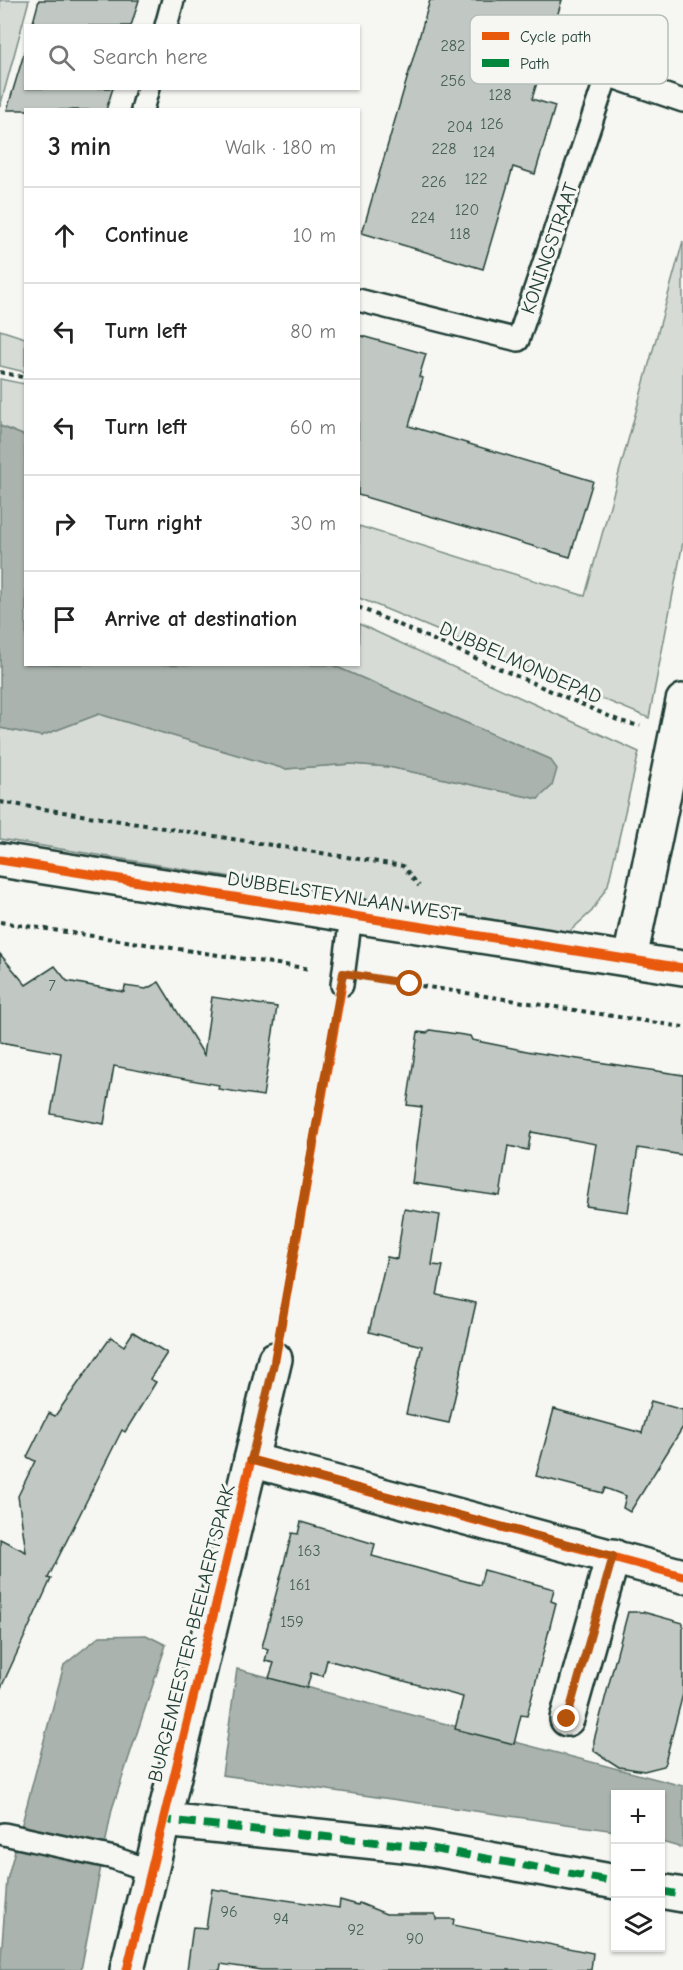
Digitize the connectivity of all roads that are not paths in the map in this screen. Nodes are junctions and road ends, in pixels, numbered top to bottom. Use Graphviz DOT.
graph roads {
  1 [pos="173,0"];
  2 [pos="167,24"];
  3 [pos="604,84"];
  4 [pos="633,84"];
  5 [pos="147,90"];
  6 [pos="683,101"];
  7 [pos="143,108"];
  8 [pos="360,300"];
  9 [pos="683,701"];
  10 [pos="0,860"];
  11 [pos="351,916"];
  12 [pos="630,959"];
  13 [pos="683,968"];
  14 [pos="342,979"];
  15 [pos="275,1359"];
  16 [pos="251,1460"];
  17 [pos="613,1556"];
  18 [pos="683,1576"];
  19 [pos="567,1719"];
  20 [pos="164,1820"];
  21 [pos="4,1833"];
  22 [pos="151,1871"];
  23 [pos="611,1881"];
  24 [pos="665,1892"];
  25 [pos="683,1895"];
  26 [pos="127,1970"];
  1 -- 2 [label="lane"];
  3 -- 8 [label="lane, KONINGSTRAAT"];
  4 -- 6 [label="lane, KONINGSTRAAT"];
  5 -- 7 [label="lane"];
  9 -- 12 [label="street"];
  10 -- 11 [label="street, DUBBELSTEYNLAAN WEST"];
  11 -- 12 [label="street, DUBBELSTEYNLAAN WEST"];
  11 -- 14 [label="lane"];
  12 -- 13 [label="street, DUBBELSTEYNLAAN WEST"];
  15 -- 16 [label="street, BURGEMEESTER BEELAERTSPARK"];
  16 -- 17 [label="street"];
  16 -- 20 [label="street, BURGEMEESTER BEELAERTSPARK"];
  17 -- 18 [label="street"];
  17 -- 19 [label="street"];
  20 -- 22 [label="street, BURGEMEESTER BEELAERTSPARK"];
  20 -- 23 [label="street"];
  21 -- 22 [label="lane"];
  22 -- 26 [label="street, BURGEMEESTER BEELAERTSPARK"];
  24 -- 25 [label="street"];
}
